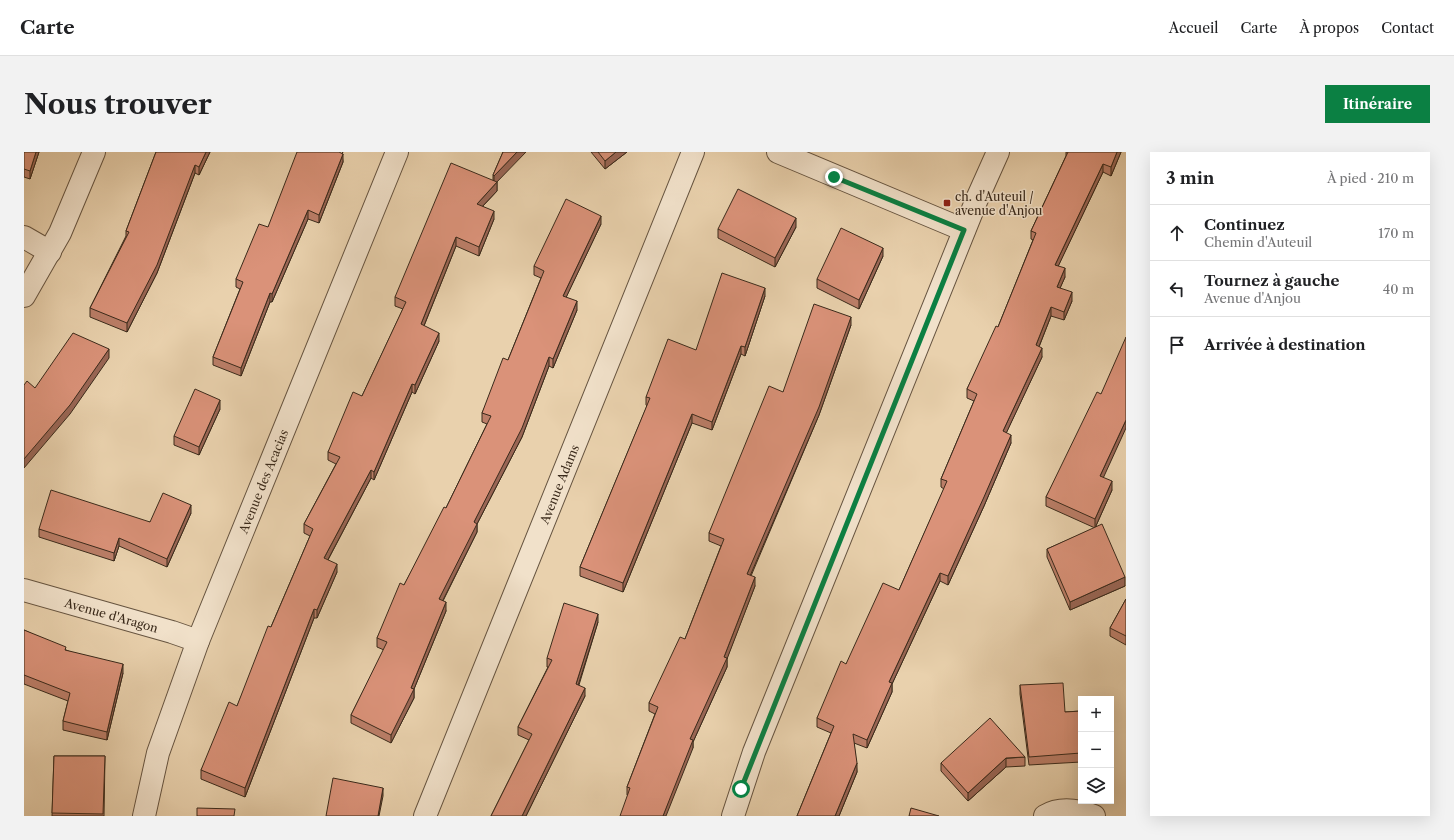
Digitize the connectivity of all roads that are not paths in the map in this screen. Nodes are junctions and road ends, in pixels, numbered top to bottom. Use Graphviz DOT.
graph roads {
  1 [pos="94,152"];
  2 [pos="397,152"];
  3 [pos="694,152"];
  4 [pos="778,152"];
  5 [pos="998,152"];
  6 [pos="964,230"];
  7 [pos="24,237"];
  8 [pos="50,252"];
  9 [pos="24,296"];
  10 [pos="24,590"];
  11 [pos="198,641"];
  12 [pos="144,816"];
  13 [pos="425,816"];
  14 [pos="733,816"];
  15 [pos="1045,816"];
  16 [pos="1094,816"];
  1 -- 8 [label="street"];
  2 -- 11 [label="street, Avenue des Acacias"];
  3 -- 13 [label="street, Avenue Adams"];
  4 -- 6 [label="street"];
  5 -- 6 [label="street"];
  6 -- 14 [label="street"];
  7 -- 8 [label="street"];
  8 -- 9 [label="street"];
  10 -- 11 [label="street, Avenue d'Aragon"];
  11 -- 12 [label="street, Avenue des Acacias"];
  15 -- 16 [label="street"];
}
